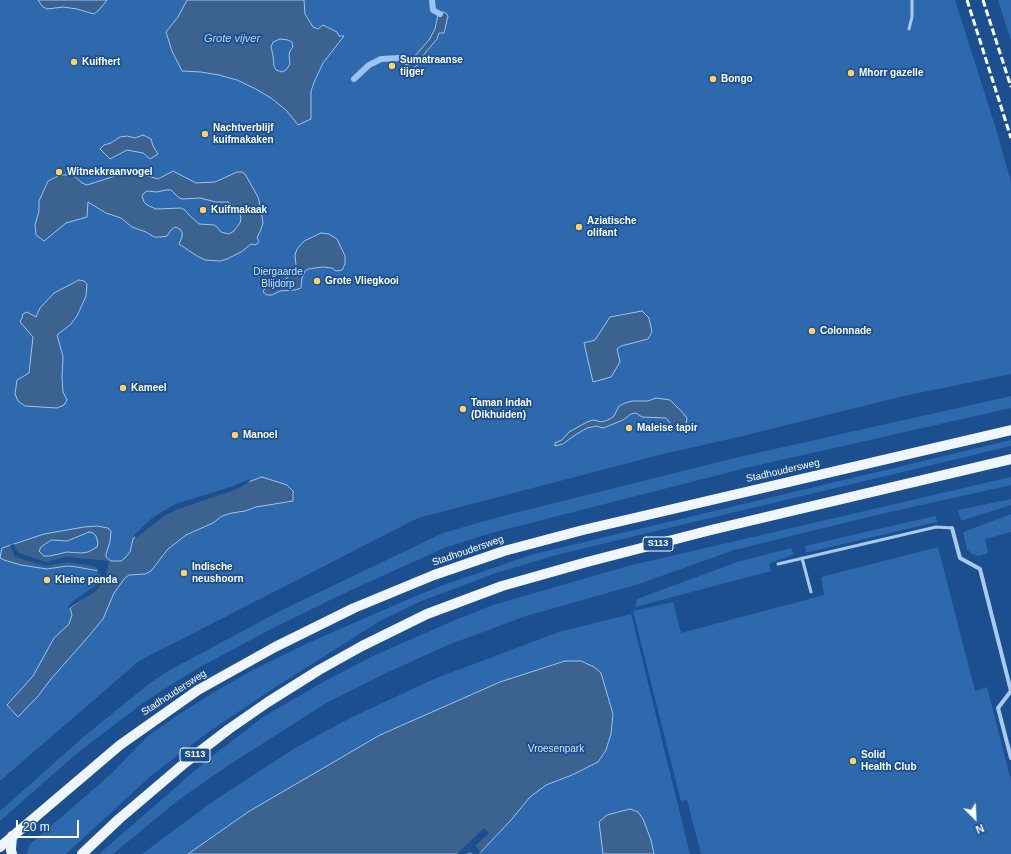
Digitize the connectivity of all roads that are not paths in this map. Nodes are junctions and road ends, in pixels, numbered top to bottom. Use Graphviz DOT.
graph roads {
  1 [pos="912,0"];
  2 [pos="909,29"];
  3 [pos="1011,430"];
  4 [pos="1011,459"];
  5 [pos="952,528"];
  6 [pos="802,558"];
  7 [pos="778,564"];
  8 [pos="811,592"];
  9 [pos="1011,758"];
  10 [pos="12,836"];
  11 [pos="0,847"];
  12 [pos="12,854"];
  13 [pos="82,854"];
  1 -- 2 [label="lane"];
  3 -- 10 [label="main road, Stadhoudersweg"];
  4 -- 13 [label="main road, S113"];
  5 -- 6 [label="lane"];
  5 -- 9 [label="street"];
  6 -- 7 [label="lane"];
  6 -- 8 [label="lane"];
  10 -- 11 [label="main road, Stadhoudersweg"];
  10 -- 12 [label="main road"];
}
